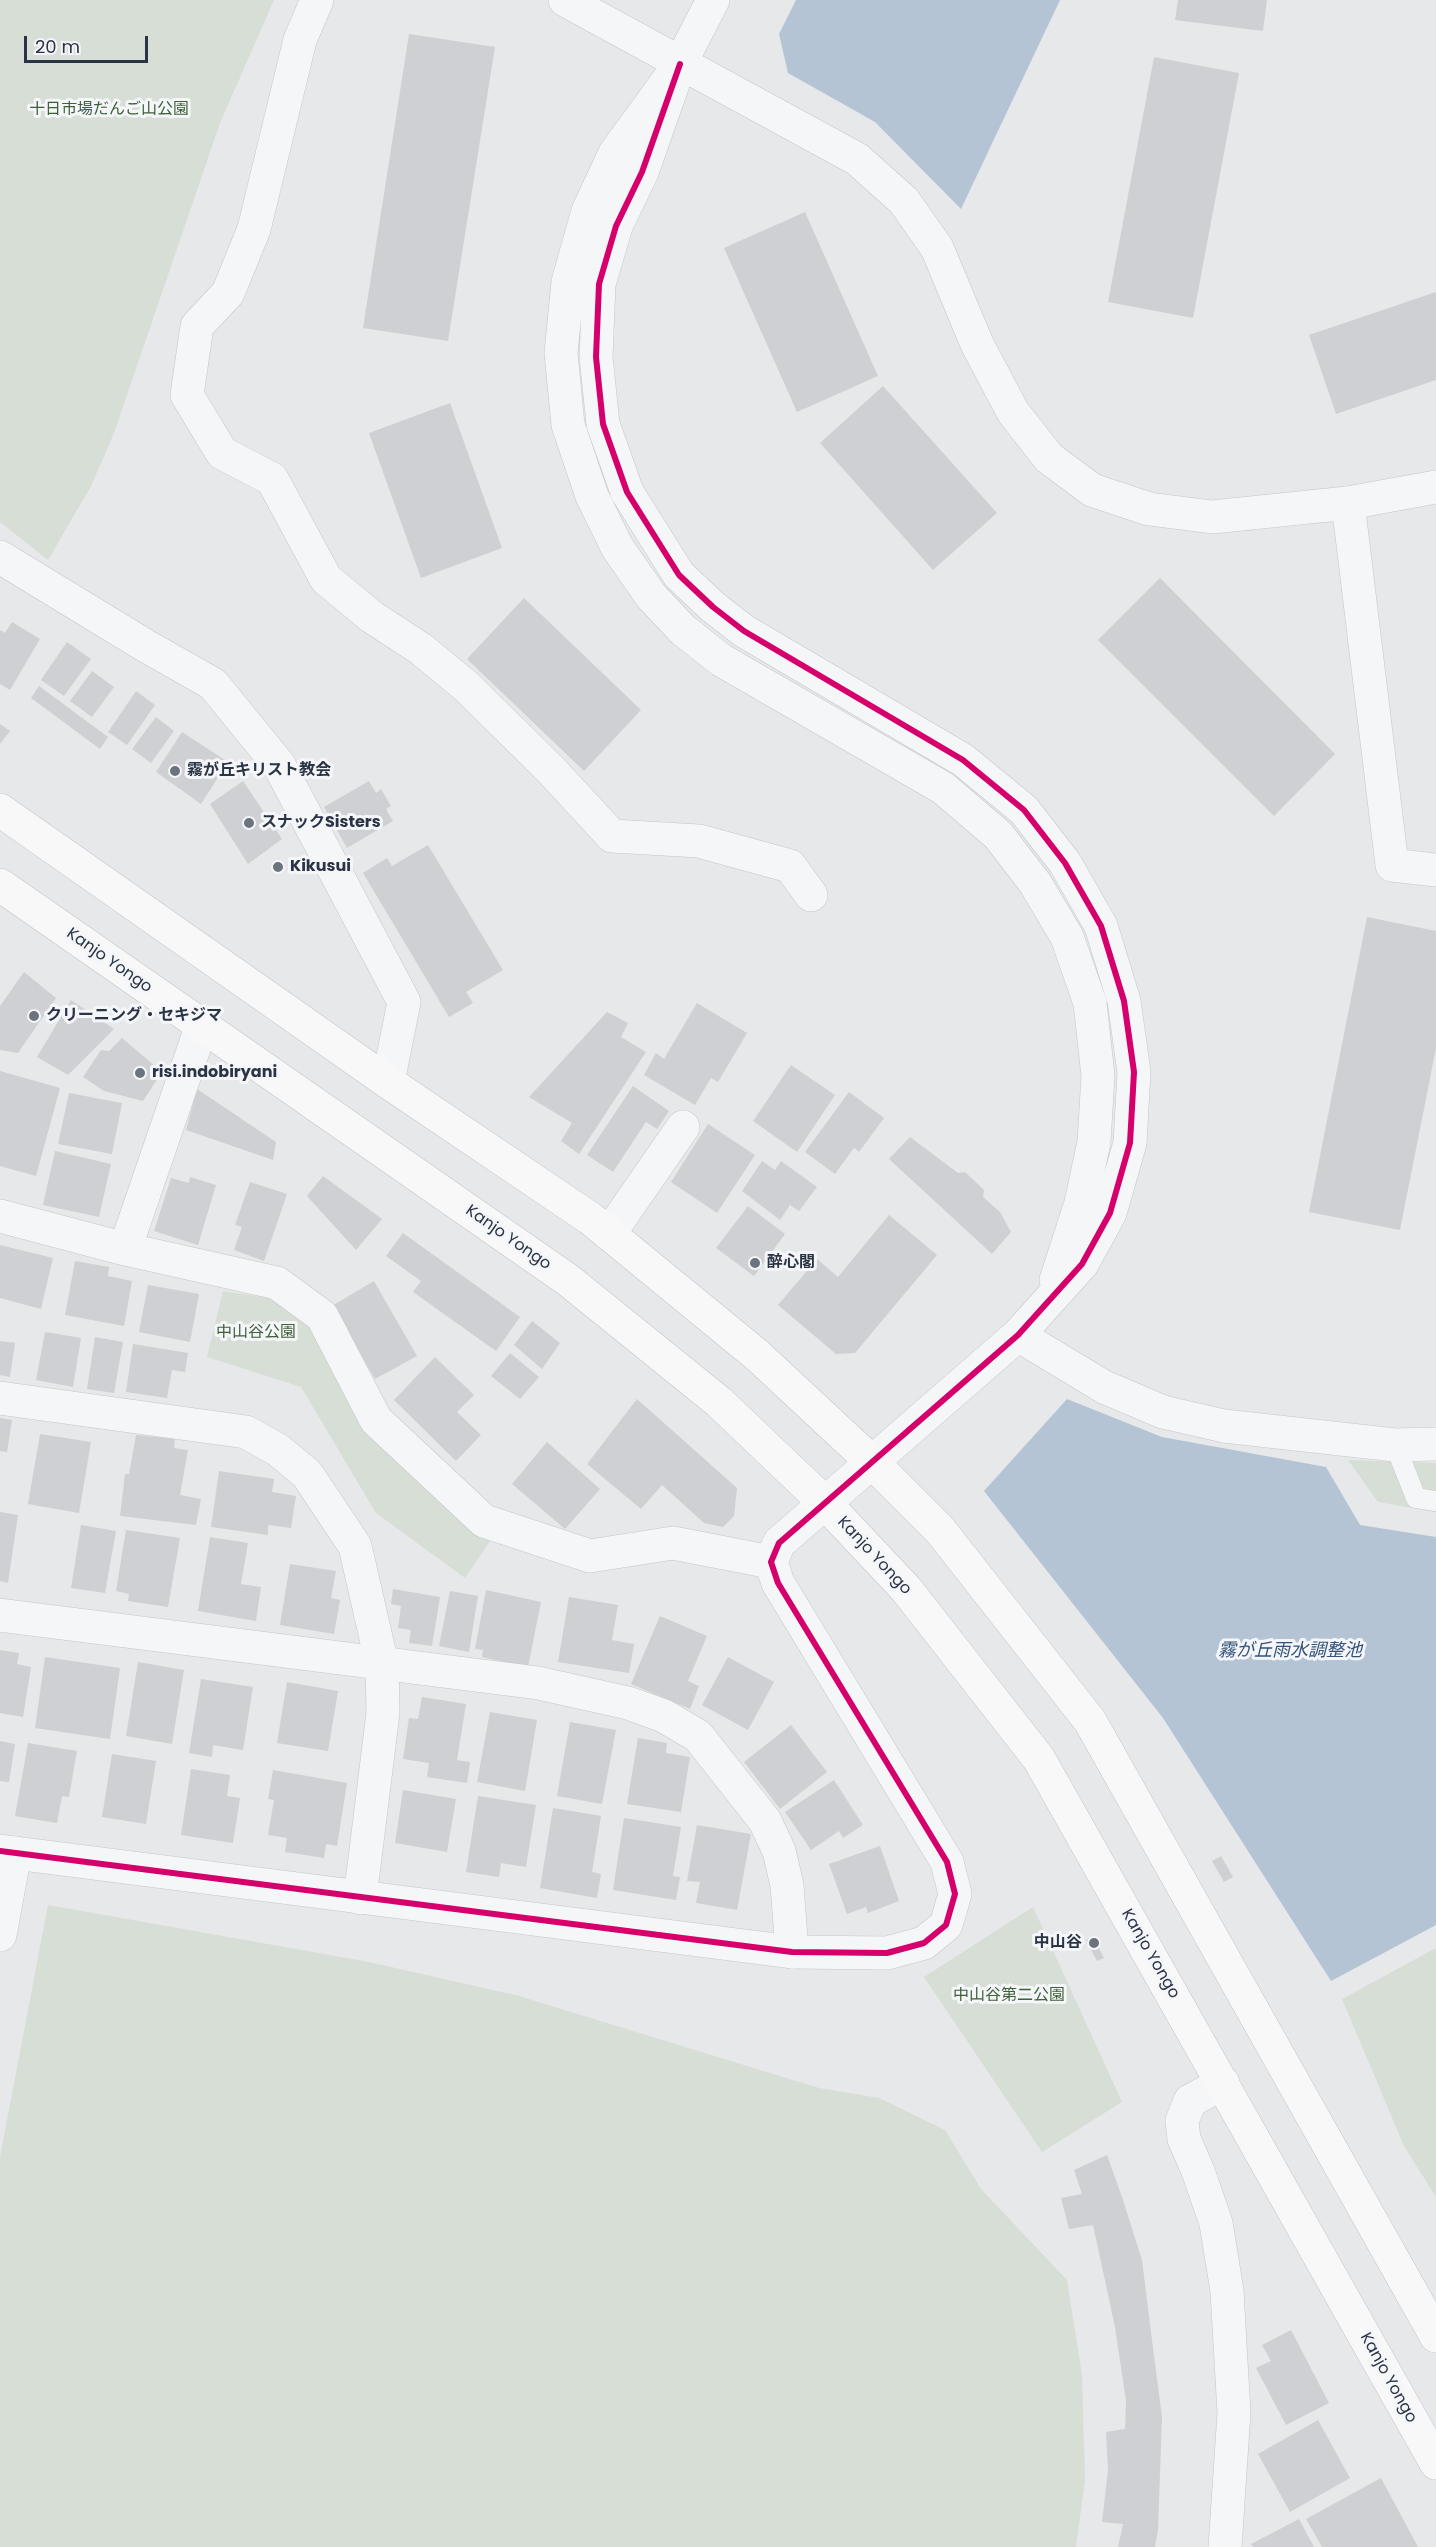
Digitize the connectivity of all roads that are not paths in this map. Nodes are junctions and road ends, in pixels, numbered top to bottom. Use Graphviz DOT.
graph roads {
  1 [pos="316,0"];
  2 [pos="565,0"];
  3 [pos="713,0"];
  4 [pos="680,64"];
  5 [pos="1436,487"];
  6 [pos="1348,503"];
  7 [pos="0,557"];
  8 [pos="0,810"];
  9 [pos="1436,870"];
  10 [pos="0,885"];
  11 [pos="811,895"];
  12 [pos="202,1025"];
  13 [pos="388,1082"];
  14 [pos="683,1127"];
  15 [pos="0,1216"];
  16 [pos="609,1234"];
  17 [pos="125,1249"];
  18 [pos="1018,1335"];
  19 [pos="0,1398"];
  20 [pos="1436,1444"];
  21 [pos="1395,1445"];
  22 [pos="873,1463"];
  23 [pos="1436,1501"];
  24 [pos="825,1503"];
  25 [pos="771,1562"];
  26 [pos="0,1615"];
  27 [pos="382,1664"];
  28 [pos="8,1852"];
  29 [pos="360,1898"];
  30 [pos="0,1935"];
  31 [pos="792,1952"];
  32 [pos="1223,2083"];
  33 [pos="1436,2336"];
  34 [pos="1436,2463"];
  35 [pos="1225,2547"];
  1 -- 11 [label="street"];
  2 -- 4 [label="street"];
  3 -- 4 [label="street"];
  4 -- 6 [label="street"];
  4 -- 18 [label="street"];
  5 -- 6 [label="street"];
  6 -- 9 [label="street"];
  7 -- 13 [label="street"];
  8 -- 13 [label="main road"];
  10 -- 12 [label="main road, Kanjo Yongo"];
  12 -- 17 [label="street"];
  12 -- 24 [label="main road, Kanjo Yongo"];
  13 -- 16 [label="main road"];
  14 -- 16 [label="street"];
  15 -- 17 [label="street"];
  16 -- 22 [label="main road"];
  17 -- 25 [label="street"];
  18 -- 21 [label="street"];
  18 -- 22 [label="street"];
  19 -- 27 [label="street"];
  20 -- 21 [label="street"];
  21 -- 23 [label="lane"];
  22 -- 24 [label="street"];
  22 -- 33 [label="main road"];
  24 -- 25 [label="street"];
  24 -- 32 [label="main road, Kanjo Yongo"];
  25 -- 31 [label="street"];
  26 -- 27 [label="street"];
  27 -- 29 [label="street"];
  27 -- 31 [label="street"];
  28 -- 29 [label="street"];
  28 -- 30 [label="street"];
  29 -- 31 [label="street"];
  32 -- 34 [label="main road, Kanjo Yongo"];
  32 -- 35 [label="street"];
}
